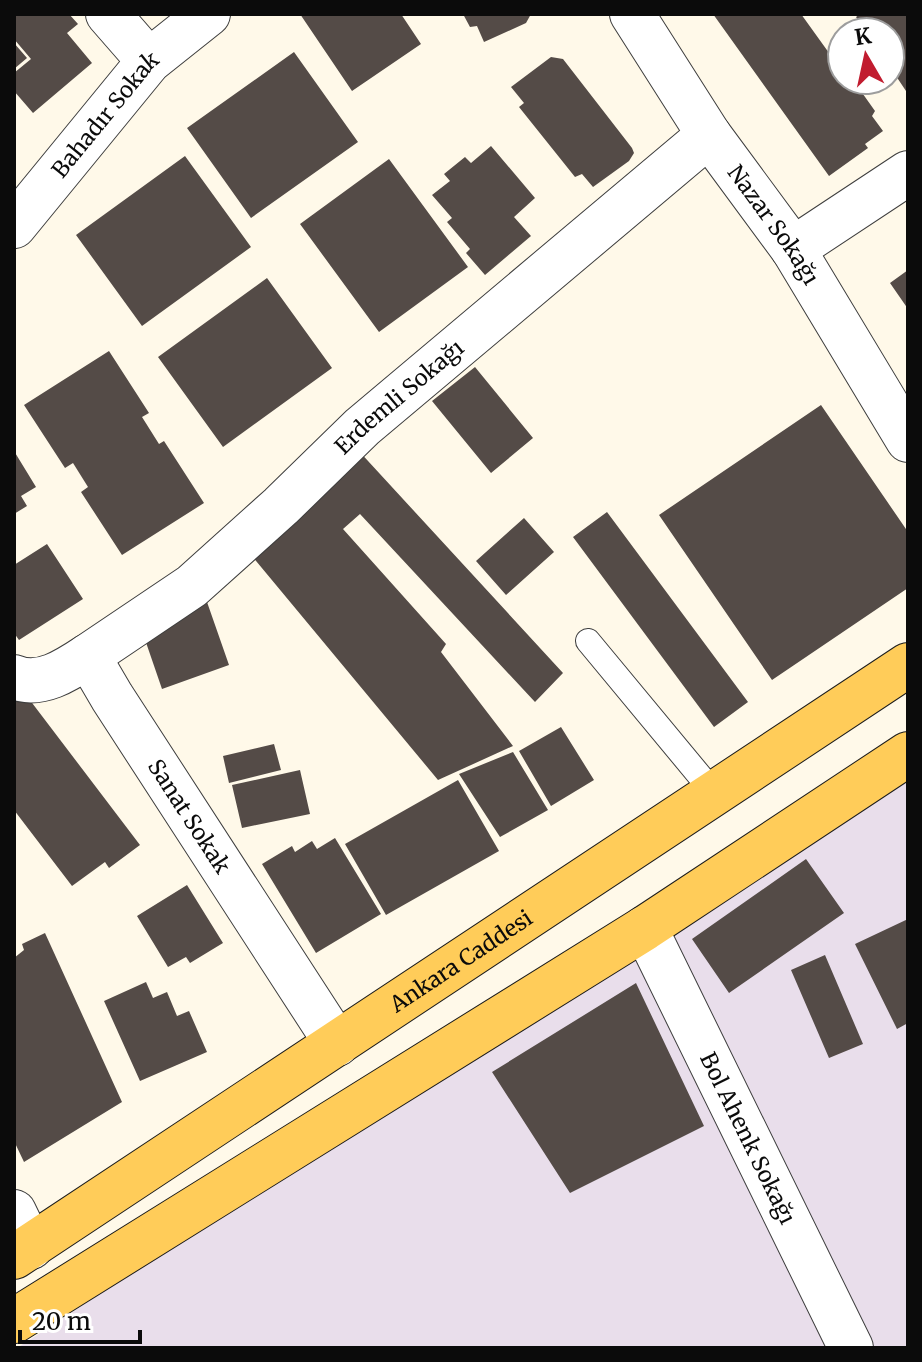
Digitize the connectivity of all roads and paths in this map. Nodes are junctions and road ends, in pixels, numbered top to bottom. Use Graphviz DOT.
graph roads {
  1 [pos="108,14"];
  2 [pos="208,14"];
  3 [pos="632,14"];
  4 [pos="149,61"];
  5 [pos="709,135"];
  6 [pos="908,173"];
  7 [pos="14,226"];
  8 [pos="793,249"];
  9 [pos="908,440"];
  10 [pos="588,641"];
  11 [pos="88,656"];
  12 [pos="908,665"];
  13 [pos="14,677"];
  14 [pos="908,754"];
  15 [pos="714,793"];
  16 [pos="645,928"];
  17 [pos="337,1044"];
  18 [pos="20,1239"];
  19 [pos="14,1321"];
  20 [pos="851,1348"];
  1 -- 4 [label="street"];
  2 -- 4 [label="street, Bahadır Sokak"];
  3 -- 5 [label="street, Nazar Sokağı"];
  4 -- 7 [label="street, Bahadır Sokak"];
  5 -- 8 [label="street, Nazar Sokağı"];
  5 -- 11 [label="street, Erdemli Sokağı"];
  6 -- 8 [label="street"];
  8 -- 9 [label="street, Nazar Sokağı"];
  10 -- 15 [label="lane"];
  11 -- 13 [label="street"];
  11 -- 17 [label="street, Sanat Sokak"];
  12 -- 15 [label="main road, Ankara Caddesi"];
  14 -- 16 [label="main road"];
  15 -- 17 [label="main road, Ankara Caddesi"];
  16 -- 19 [label="main road"];
  16 -- 20 [label="street, Bol Ahenk Sokağı"];
  17 -- 18 [label="main road, Ankara Caddesi"];
}
